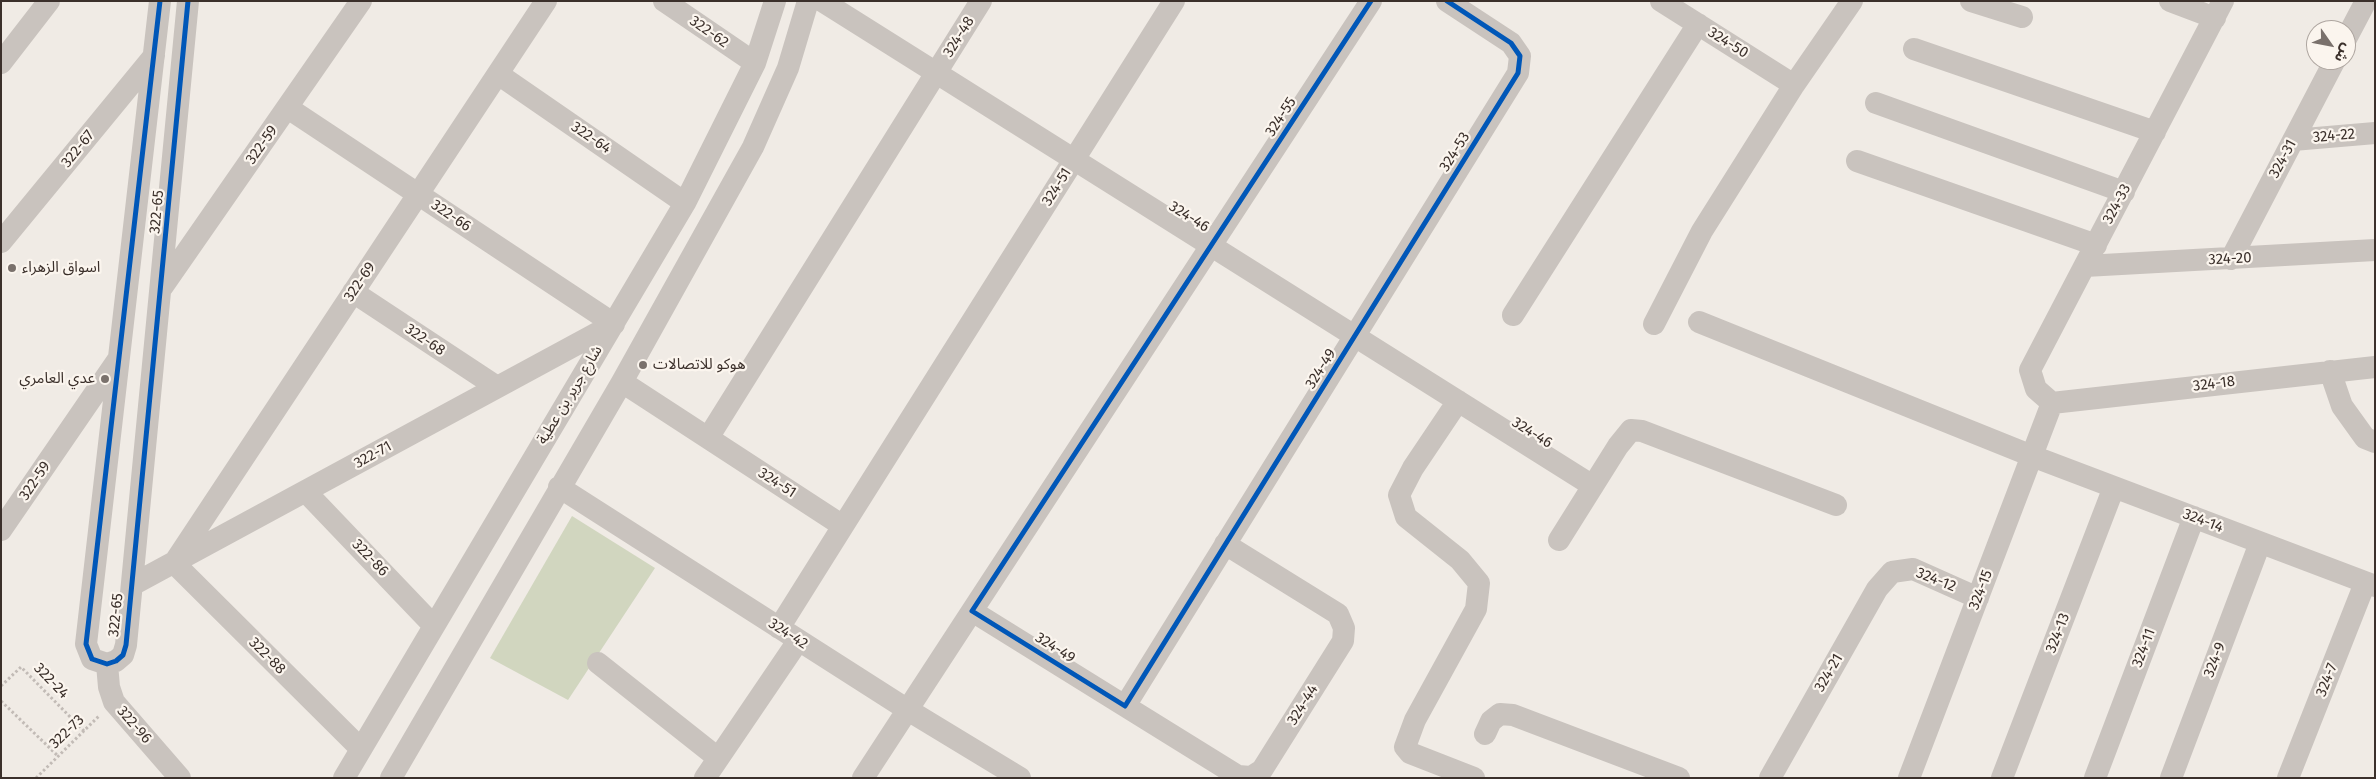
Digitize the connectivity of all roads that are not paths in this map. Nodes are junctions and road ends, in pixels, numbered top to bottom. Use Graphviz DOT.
graph roads {
  1 [pos="48,1"];
  2 [pos="160,1"];
  3 [pos="188,1"];
  4 [pos="361,1"];
  5 [pos="546,1"];
  6 [pos="664,1"];
  7 [pos="775,1"];
  8 [pos="808,1"];
  9 [pos="822,1"];
  10 [pos="981,1"];
  11 [pos="1174,1"];
  12 [pos="1371,1"];
  13 [pos="1447,1"];
  14 [pos="1661,1"];
  15 [pos="1852,1"];
  16 [pos="1971,1"];
  17 [pos="2170,1"];
  18 [pos="2366,1"];
  19 [pos="2219,10"];
  20 [pos="2022,17"];
  21 [pos="2356,20"];
  22 [pos="1698,24"];
  23 [pos="1914,49"];
  24 [pos="154,56"];
  25 [pos="1,63"];
  26 [pos="754,63"];
  27 [pos="2330,70"];
  28 [pos="498,74"];
  29 [pos="937,74"];
  30 [pos="1794,85"];
  31 [pos="1876,103"];
  32 [pos="288,108"];
  33 [pos="2155,132"];
  34 [pos="2375,133"];
  35 [pos="2293,140"];
  36 [pos="1074,160"];
  37 [pos="1857,161"];
  38 [pos="2124,192"];
  39 [pos="418,194"];
  40 [pos="684,202"];
  41 [pos="134,226"];
  42 [pos="168,229"];
  43 [pos="1,242"];
  44 [pos="2096,245"];
  45 [pos="1211,246"];
  46 [pos="2375,250"];
  47 [pos="655,253"];
  48 [pos="2231,259"];
  49 [pos="2084,266"];
  50 [pos="684,272"];
  51 [pos="162,288"];
  52 [pos="353,292"];
  53 [pos="1513,315"];
  54 [pos="1699,322"];
  55 [pos="614,324"];
  56 [pos="1654,324"];
  57 [pos="1356,337"];
  58 [pos="119,358"];
  59 [pos="2375,367"];
  60 [pos="2330,371"];
  61 [pos="622,382"];
  62 [pos="116,386"];
  63 [pos="497,387"];
  64 [pos="151,389"];
  65 [pos="1458,401"];
  66 [pos="2052,403"];
  67 [pos="708,438"];
  68 [pos="2375,442"];
  69 [pos="2032,456"];
  70 [pos="1593,486"];
  71 [pos="559,487"];
  72 [pos="2114,487"];
  73 [pos="306,492"];
  74 [pos="1836,505"];
  75 [pos="2194,518"];
  76 [pos="843,526"];
  77 [pos="1,530"];
  78 [pos="1559,540"];
  79 [pos="2260,542"];
  80 [pos="1225,544"];
  81 [pos="174,563"];
  82 [pos="1892,572"];
  83 [pos="2370,584"];
  84 [pos="132,585"];
  85 [pos="1978,598"];
  86 [pos="972,611"];
  87 [pos="433,625"];
  88 [pos="779,628"];
  89 [pos="798,641"];
  90 [pos="598,663"];
  91 [pos="107,664"];
  92 [pos="1125,706"];
  93 [pos="908,710"];
  94 [pos="1485,734"];
  95 [pos="361,749"];
  96 [pos="718,758"];
  97 [pos="180,778"];
  98 [pos="344,778"];
  99 [pos="390,778"];
  100 [pos="705,778"];
  101 [pos="863,778"];
  102 [pos="1020,778"];
  103 [pos="1474,778"];
  104 [pos="1678,778"];
  105 [pos="1770,778"];
  106 [pos="1909,778"];
  107 [pos="2002,778"];
  108 [pos="2095,778"];
  109 [pos="2170,778"];
  110 [pos="2288,778"];
  1 -- 25 [label="street"];
  2 -- 24 [label="street, 322-65"];
  3 -- 42 [label="street, 322-65"];
  4 -- 32 [label="street, 322-59"];
  5 -- 28 [label="street, 322-69"];
  6 -- 26 [label="street, 322-62"];
  7 -- 26 [label="street, شارع جرير بن عطية"];
  8 -- 50 [label="street"];
  9 -- 29 [label="street, 324-46"];
  10 -- 29 [label="street, 324-48"];
  11 -- 36 [label="street"];
  12 -- 45 [label="street, 324-55"];
  13 -- 57 [label="street, 324-53"];
  14 -- 22 [label="street, 324-50"];
  15 -- 30 [label="street"];
  16 -- 20 [label="street"];
  17 -- 19 [label="street"];
  18 -- 21 [label="street"];
  19 -- 33 [label="street, 324-33"];
  22 -- 30 [label="street, 324-50"];
  22 -- 53 [label="street"];
  23 -- 33 [label="street"];
  24 -- 41 [label="street, 322-65"];
  24 -- 43 [label="street, 322-67"];
  26 -- 40 [label="street, شارع جرير بن عطية"];
  27 -- 35 [label="street, 324-31"];
  28 -- 39 [label="street, 322-69"];
  28 -- 40 [label="street, 322-64"];
  29 -- 36 [label="street, 324-46"];
  29 -- 67 [label="street"];
  30 -- 56 [label="street"];
  31 -- 38 [label="street"];
  32 -- 39 [label="street, 322-66"];
  32 -- 51 [label="street, 322-59"];
  33 -- 38 [label="street, 324-33"];
  34 -- 35 [label="street, 324-22"];
  35 -- 48 [label="street, 324-31"];
  36 -- 45 [label="street, 324-46"];
  36 -- 76 [label="street, 324-51"];
  37 -- 44 [label="street"];
  38 -- 44 [label="street, 324-33"];
  39 -- 52 [label="street, 322-69"];
  39 -- 55 [label="street, 322-66"];
  40 -- 47 [label="street, شارع جرير بن عطية"];
  41 -- 42 [label="street"];
  41 -- 58 [label="street, 322-65"];
  42 -- 51 [label="street, 322-65"];
  44 -- 49 [label="street, 324-33"];
  45 -- 57 [label="street, 324-46"];
  45 -- 86 [label="street"];
  46 -- 48 [label="street, 324-20"];
  47 -- 50 [label="street"];
  47 -- 55 [label="street, شارع جرير بن عطية"];
  48 -- 49 [label="street, 324-20"];
  49 -- 66 [label="street, 324-33"];
  50 -- 61 [label="street"];
  51 -- 64 [label="street, 322-65"];
  52 -- 63 [label="street, 322-68"];
  52 -- 81 [label="street, 322-69"];
  54 -- 69 [label="street, 324-14"];
  55 -- 63 [label="street, 322-71"];
  55 -- 87 [label="street, شارع جرير بن عطية"];
  57 -- 65 [label="street, 324-46"];
  57 -- 80 [label="street, 324-49"];
  58 -- 62 [label="street, 322-65"];
  58 -- 77 [label="street, 322-59"];
  59 -- 60 [label="street, 324-18"];
  60 -- 66 [label="street, 324-18"];
  60 -- 68 [label="street"];
  61 -- 67 [label="street, 324-51"];
  61 -- 71 [label="street"];
  62 -- 64 [label="street"];
  62 -- 91 [label="street, 322-65"];
  63 -- 73 [label="street, 322-71"];
  64 -- 84 [label="street, 322-65"];
  65 -- 70 [label="street, 324-46"];
  65 -- 103 [label="street"];
  66 -- 69 [label="street, 324-15"];
  67 -- 76 [label="street, 324-51"];
  69 -- 72 [label="street, 324-14"];
  69 -- 85 [label="street, 324-15"];
  70 -- 74 [label="street"];
  70 -- 78 [label="street"];
  71 -- 88 [label="street, 324-42"];
  71 -- 99 [label="street"];
  72 -- 75 [label="street, 324-14"];
  72 -- 107 [label="street, 324-13"];
  73 -- 81 [label="street, 322-71"];
  73 -- 87 [label="street, 322-86"];
  75 -- 79 [label="street, 324-14"];
  75 -- 108 [label="street, 324-11"];
  76 -- 88 [label="street"];
  79 -- 83 [label="street, 324-14"];
  79 -- 109 [label="street, 324-9"];
  80 -- 92 [label="street, 324-49"];
  80 -- 92 [label="street, 324-44"];
  81 -- 84 [label="street, 322-71"];
  81 -- 95 [label="street, 322-88"];
  82 -- 85 [label="street, 324-12"];
  82 -- 105 [label="street, 324-21"];
  83 -- 110 [label="street, 324-7"];
  84 -- 91 [label="street, 322-65"];
  85 -- 106 [label="street, 324-15"];
  86 -- 92 [label="street, 324-49"];
  86 -- 93 [label="street"];
  87 -- 95 [label="street, شارع جرير بن عطية"];
  88 -- 89 [label="street, 324-42"];
  89 -- 93 [label="street, 324-42"];
  89 -- 96 [label="street"];
  90 -- 96 [label="street"];
  91 -- 97 [label="street, 322-96"];
  93 -- 101 [label="street"];
  93 -- 102 [label="street, 324-42"];
  94 -- 104 [label="street"];
  95 -- 98 [label="street, شارع جرير بن عطية"];
  96 -- 100 [label="street"];
}
